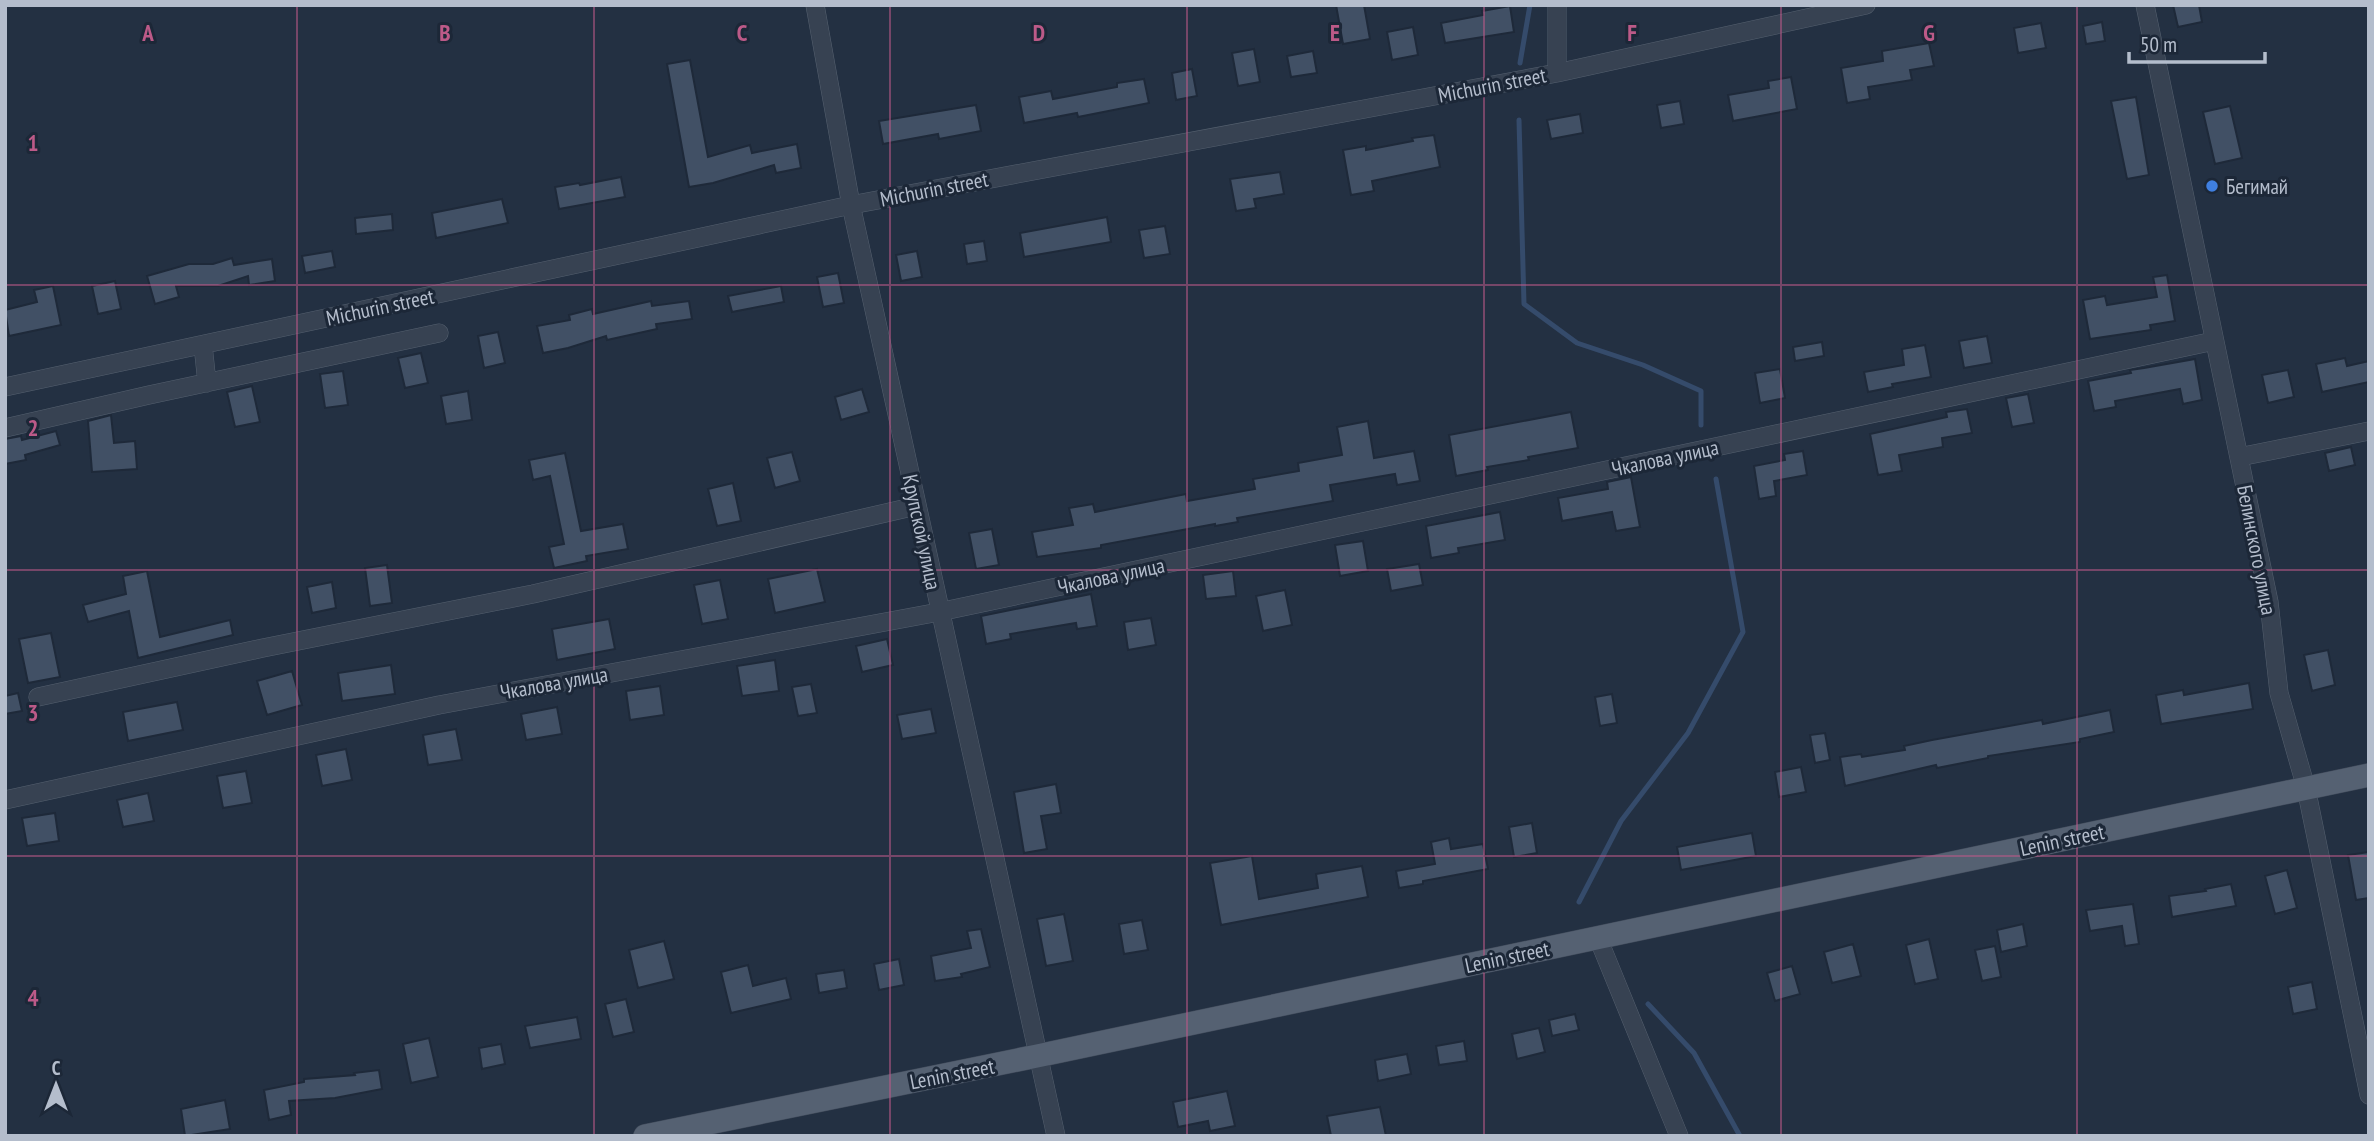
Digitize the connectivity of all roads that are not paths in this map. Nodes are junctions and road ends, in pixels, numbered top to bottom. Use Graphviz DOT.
graph roads {
  1 [pos="815,5"];
  2 [pos="1557,5"];
  3 [pos="1867,5"];
  4 [pos="2145,5"];
  5 [pos="1557,73"];
  6 [pos="851,205"];
  7 [pos="439,333"];
  8 [pos="2214,341"];
  9 [pos="203,345"];
  10 [pos="207,383"];
  11 [pos="5,387"];
  12 [pos="5,428"];
  13 [pos="2369,431"];
  14 [pos="2239,457"];
  15 [pos="916,506"];
  16 [pos="939,612"];
  17 [pos="38,697"];
  18 [pos="2369,775"];
  19 [pos="2306,788"];
  20 [pos="5,800"];
  21 [pos="1598,938"];
  22 [pos="1037,1056"];
  23 [pos="2369,1095"];
  24 [pos="645,1136"];
  25 [pos="1056,1136"];
  26 [pos="1679,1136"];
  1 -- 6 [label="street, Крупской улица"];
  2 -- 5 [label="street"];
  3 -- 5 [label="street, Michurin street"];
  4 -- 8 [label="street, Белинского улица"];
  5 -- 6 [label="street, Michurin street"];
  6 -- 9 [label="street, Michurin street"];
  6 -- 15 [label="street, Крупской улица"];
  7 -- 10 [label="street, Michurin street"];
  8 -- 14 [label="street, Белинского улица"];
  8 -- 16 [label="street, Чкалова улица"];
  9 -- 10 [label="street"];
  9 -- 11 [label="street, Michurin street"];
  10 -- 12 [label="street, Michurin street"];
  13 -- 14 [label="street"];
  14 -- 19 [label="street, Белинского улица"];
  15 -- 16 [label="street, Крупской улица"];
  15 -- 17 [label="street"];
  16 -- 20 [label="street, Чкалова улица"];
  16 -- 22 [label="street, Крупской улица"];
  18 -- 19 [label="main road, Lenin street"];
  19 -- 21 [label="main road, Lenin street"];
  19 -- 23 [label="street, Белинского улица"];
  21 -- 22 [label="main road, Lenin street"];
  21 -- 26 [label="street"];
  22 -- 24 [label="main road, Lenin street"];
  22 -- 25 [label="street, Крупской улица"];
}
